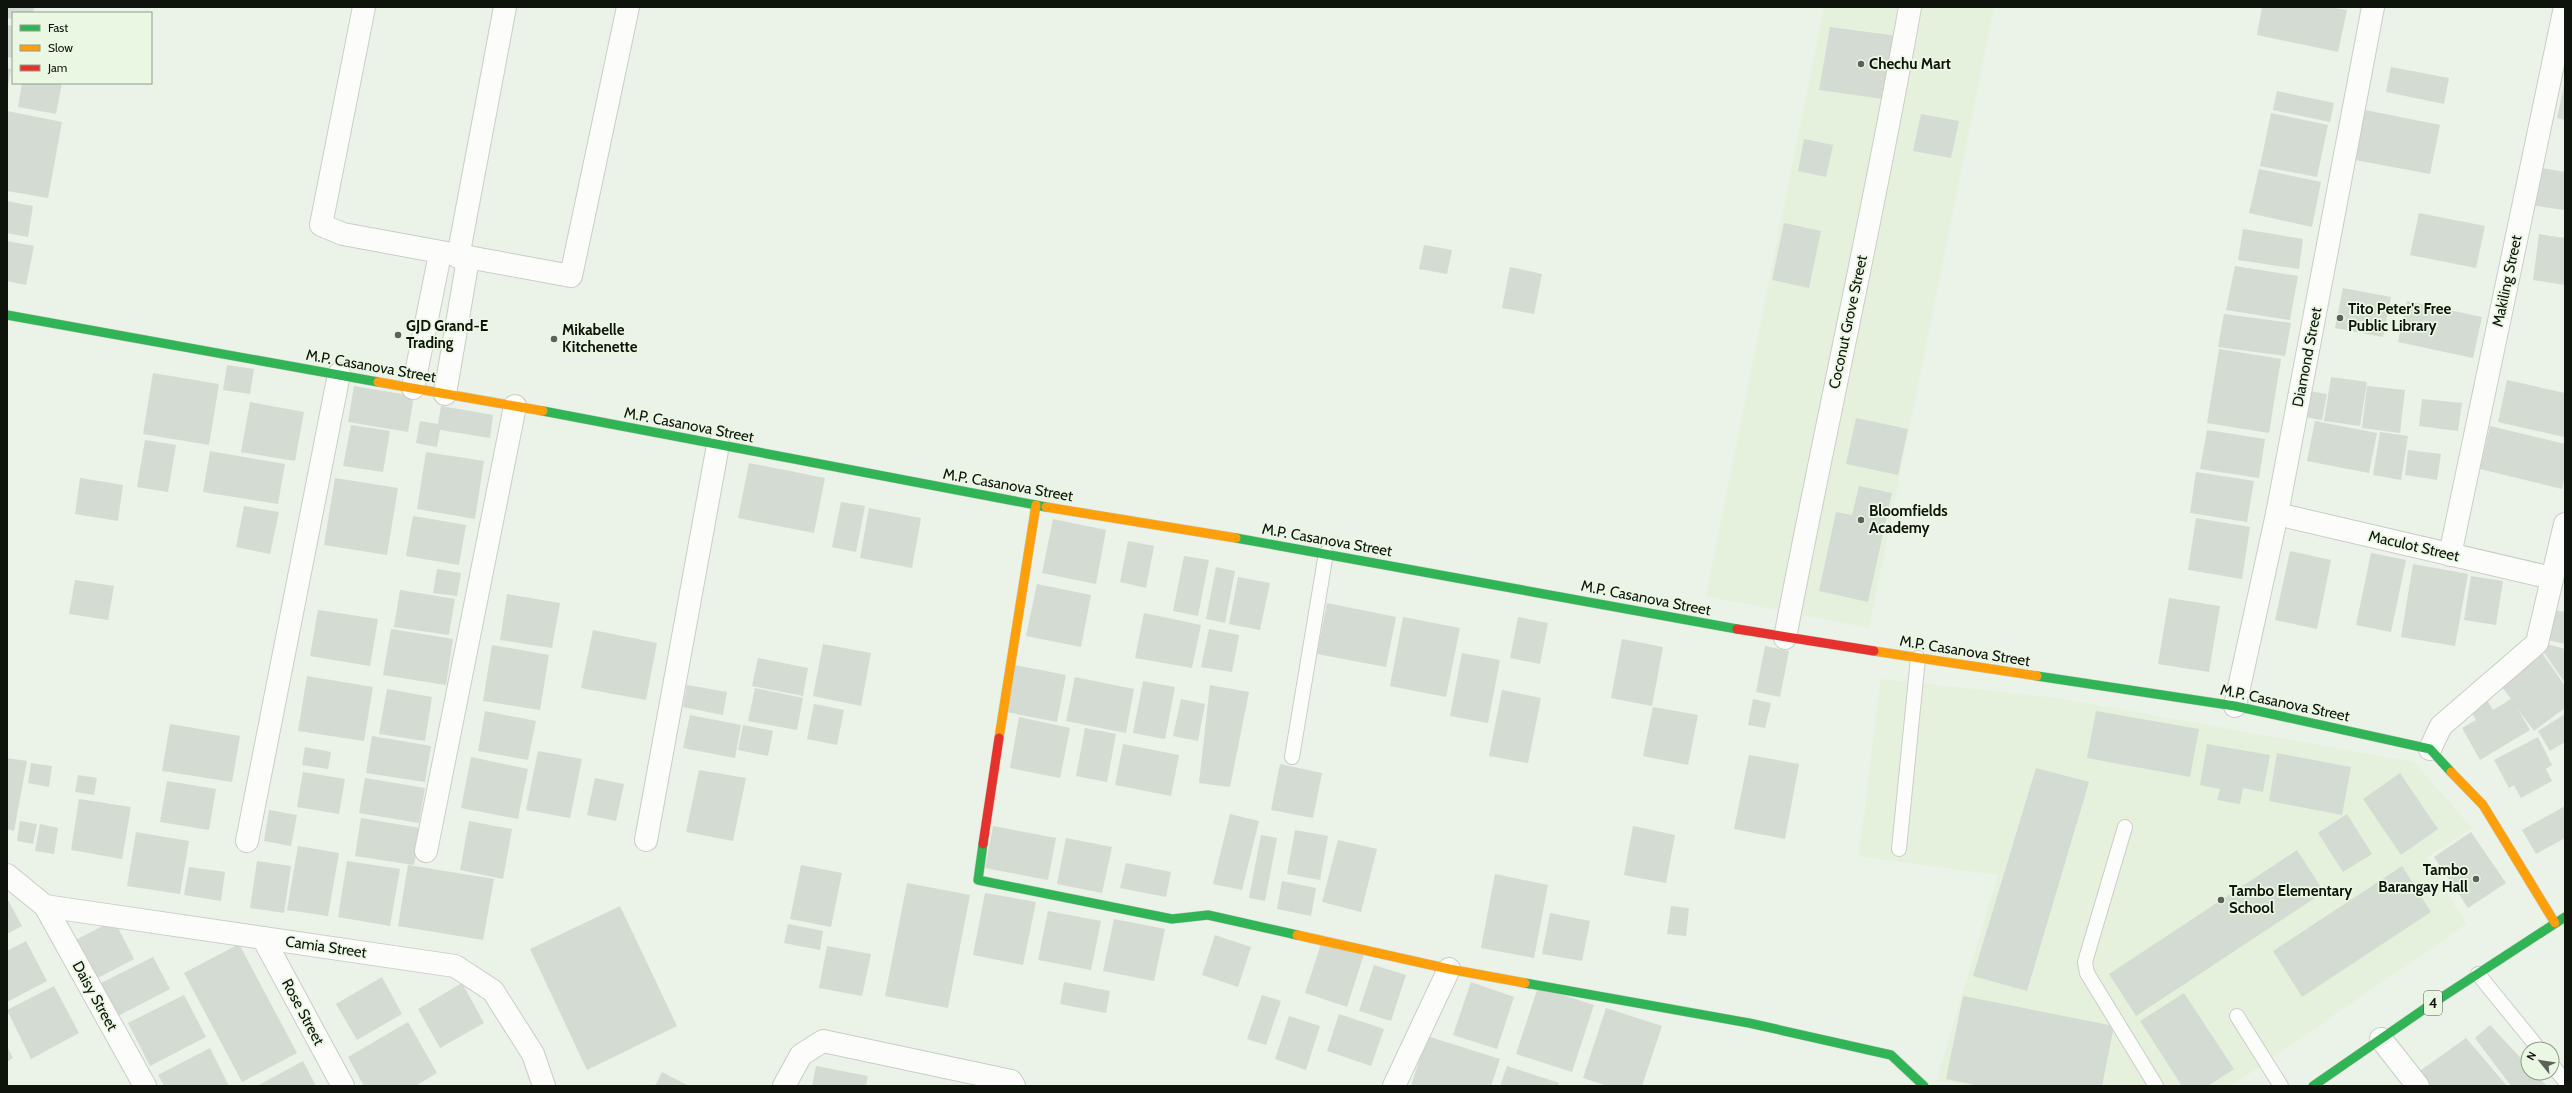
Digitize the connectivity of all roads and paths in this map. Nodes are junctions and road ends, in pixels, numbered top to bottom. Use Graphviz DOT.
graph roads {
  1 [pos="364,7"];
  2 [pos="505,7"];
  3 [pos="628,7"];
  4 [pos="1910,7"];
  5 [pos="2373,7"];
  6 [pos="2565,7"];
  7 [pos="455,257"];
  8 [pos="7,315"];
  9 [pos="339,374"];
  10 [pos="413,388"];
  11 [pos="445,394"];
  12 [pos="516,406"];
  13 [pos="718,445"];
  14 [pos="1036,505"];
  15 [pos="2277,514"];
  16 [pos="2565,524"];
  17 [pos="1326,554"];
  18 [pos="2450,555"];
  19 [pos="2552,578"];
  20 [pos="1785,638"];
  21 [pos="1918,658"];
  22 [pos="2235,706"];
  23 [pos="2430,749"];
  24 [pos="1292,757"];
  25 [pos="2125,827"];
  26 [pos="646,840"];
  27 [pos="248,841"];
  28 [pos="1899,849"];
  29 [pos="426,851"];
  30 [pos="7,875"];
  31 [pos="45,906"];
  32 [pos="2565,917"];
  33 [pos="2555,924"];
  34 [pos="263,938"];
  35 [pos="1449,969"];
  36 [pos="2478,974"];
  37 [pos="2237,1016"];
  38 [pos="2381,1039"];
  39 [pos="2532,1041"];
  40 [pos="145,1086"];
  41 [pos="343,1086"];
  42 [pos="544,1086"];
  43 [pos="784,1086"];
  44 [pos="1014,1086"];
  45 [pos="1394,1086"];
  46 [pos="1924,1086"];
  47 [pos="2156,1086"];
  48 [pos="2281,1086"];
  49 [pos="2312,1086"];
  50 [pos="2418,1086"];
  1 -- 7 [label="street"];
  2 -- 7 [label="street"];
  3 -- 7 [label="street"];
  4 -- 20 [label="street, Coconut Grove Street"];
  5 -- 15 [label="street, Diamond Street"];
  6 -- 18 [label="street, Makiling Street"];
  7 -- 10 [label="street"];
  7 -- 11 [label="street"];
  8 -- 9 [label="main road, M.P. Casanova Street"];
  9 -- 10 [label="main road, M.P. Casanova Street"];
  9 -- 27 [label="street"];
  10 -- 11 [label="main road, M.P. Casanova Street"];
  11 -- 12 [label="main road, M.P. Casanova Street"];
  12 -- 13 [label="main road, M.P. Casanova Street"];
  12 -- 29 [label="street"];
  13 -- 14 [label="main road, M.P. Casanova Street"];
  13 -- 26 [label="street"];
  14 -- 17 [label="main road, M.P. Casanova Street"];
  14 -- 35 [label="main road"];
  15 -- 18 [label="street, Maculot Street"];
  15 -- 22 [label="street, Diamond Street"];
  16 -- 19 [label="street"];
  17 -- 20 [label="main road, M.P. Casanova Street"];
  17 -- 24 [label="lane"];
  18 -- 19 [label="street, Maculot Street"];
  19 -- 23 [label="street"];
  20 -- 21 [label="main road, M.P. Casanova Street"];
  21 -- 22 [label="main road, M.P. Casanova Street"];
  21 -- 28 [label="lane"];
  22 -- 23 [label="main road, M.P. Casanova Street"];
  23 -- 33 [label="main road"];
  25 -- 47 [label="lane"];
  30 -- 31 [label="street"];
  31 -- 34 [label="street, Camia Street"];
  31 -- 40 [label="street, Daisy Street"];
  32 -- 33 [label="main road, 4"];
  33 -- 36 [label="main road, 4"];
  34 -- 41 [label="street, Rose Street"];
  34 -- 42 [label="street, Camia Street"];
  35 -- 45 [label="street"];
  35 -- 46 [label="main road"];
  36 -- 38 [label="main road, 4"];
  36 -- 39 [label="lane"];
  37 -- 48 [label="lane"];
  38 -- 49 [label="main road, 4"];
  38 -- 50 [label="street"];
  43 -- 44 [label="street"];
}
